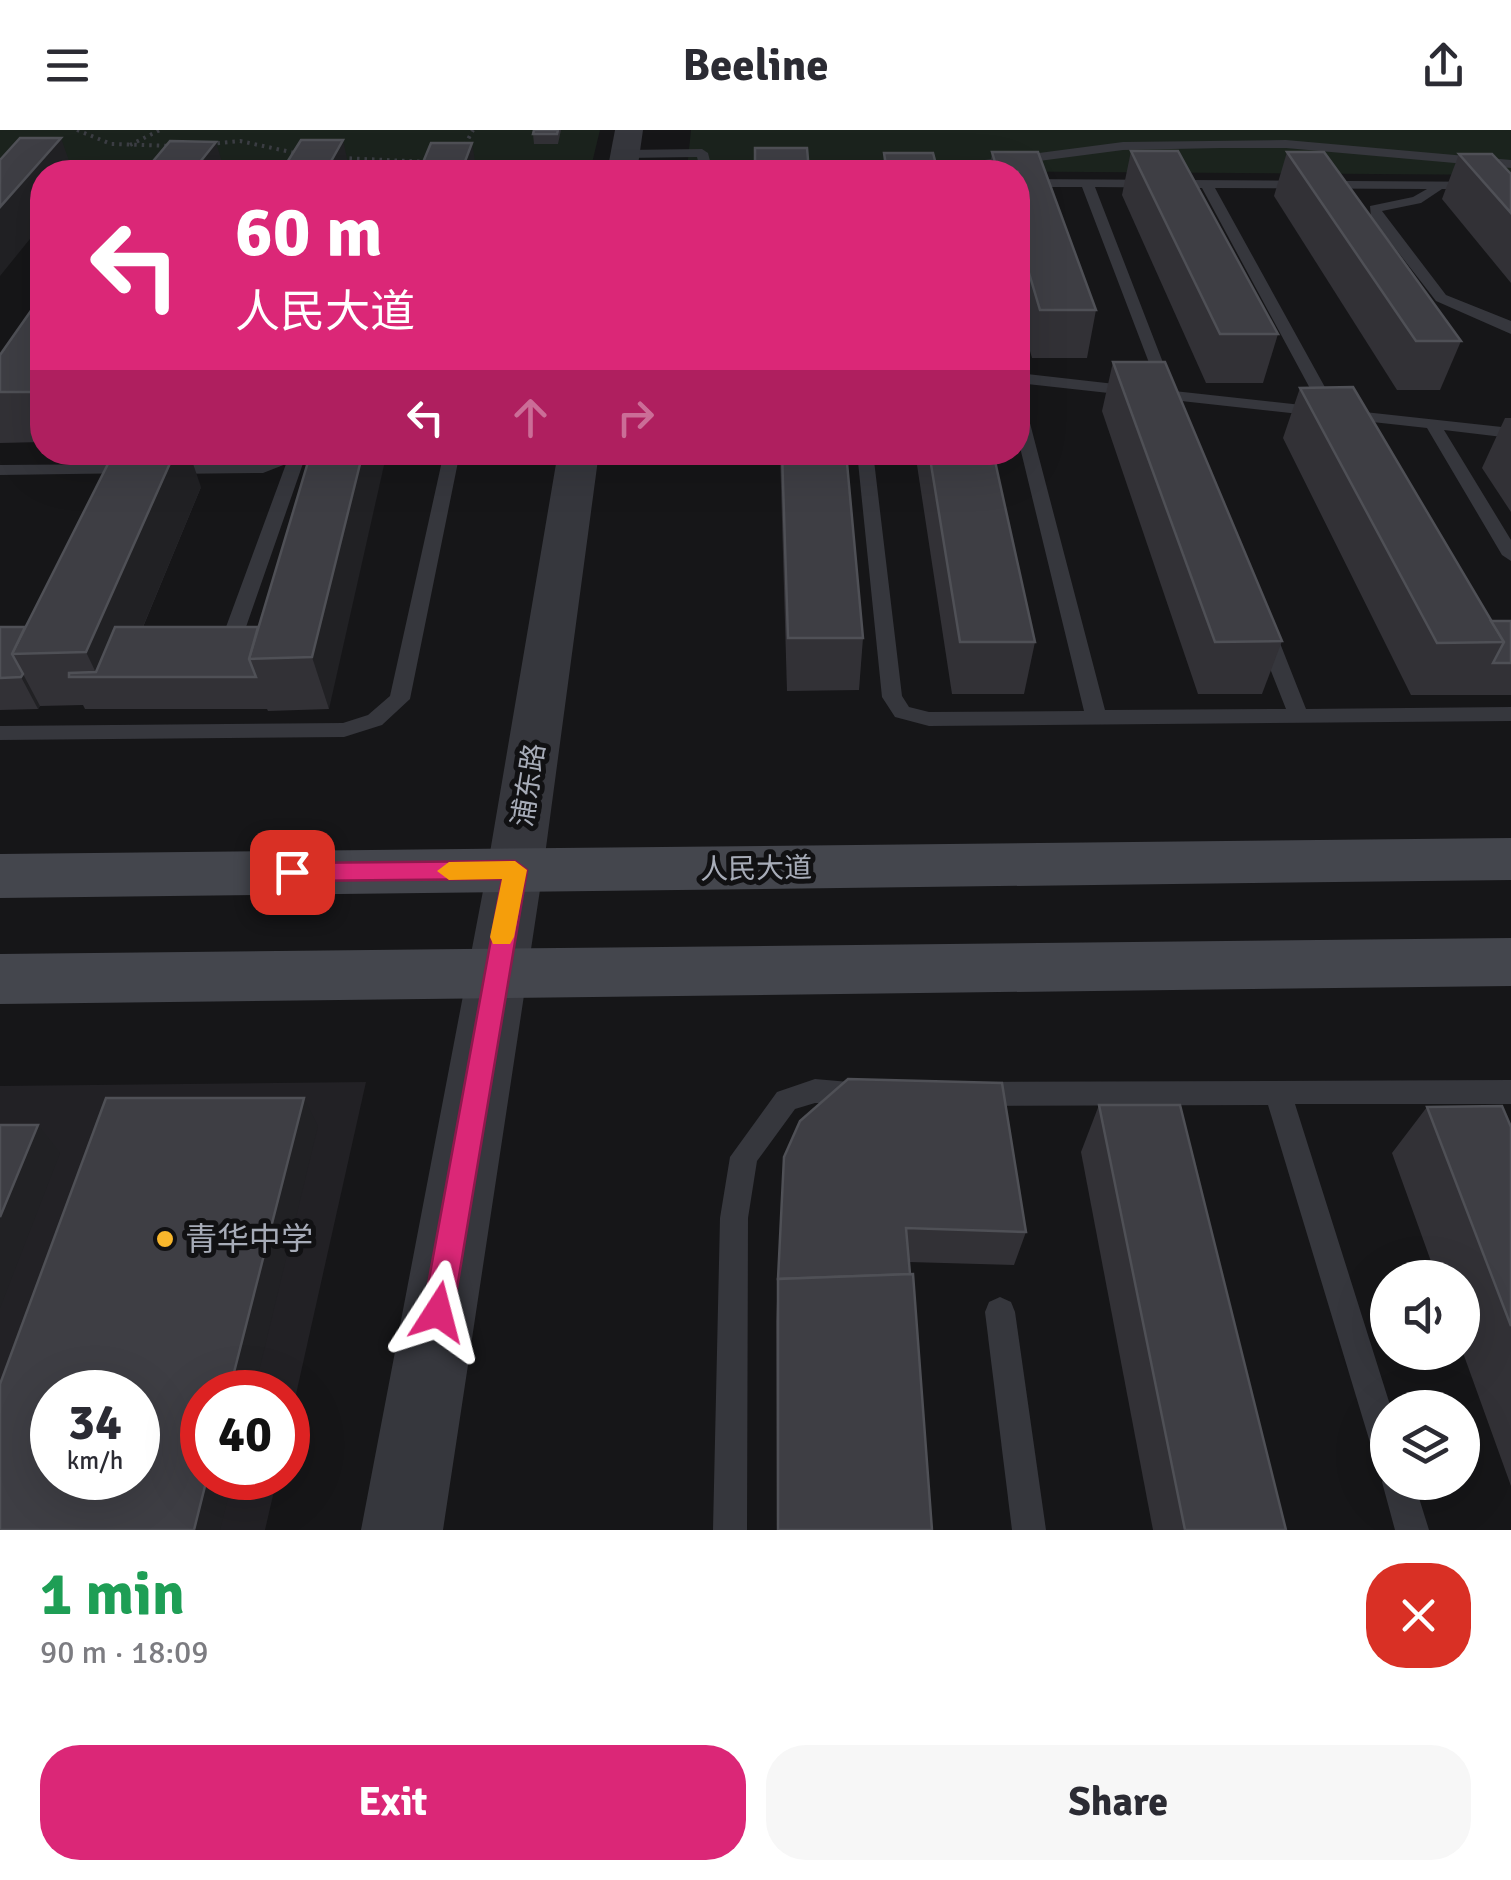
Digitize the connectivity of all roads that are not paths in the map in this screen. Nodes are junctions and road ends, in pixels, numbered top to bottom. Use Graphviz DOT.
graph roads {
  1 [pos="625,152"];
  2 [pos="704,160"];
  3 [pos="1015,160"];
  4 [pos="1511,164"];
  5 [pos="1030,184"];
  6 [pos="1087,184"];
  7 [pos="1208,184"];
  8 [pos="1438,186"];
  9 [pos="1511,186"];
  10 [pos="1511,330"];
  11 [pos="1030,380"];
  12 [pos="1168,393"];
  13 [pos="1176,411"];
  14 [pos="1331,412"];
  15 [pos="1432,424"];
  16 [pos="1511,433"];
  17 [pos="1030,456"];
  18 [pos="88,465"];
  19 [pos="270,465"];
  20 [pos="294,465"];
  21 [pos="449,465"];
  22 [pos="577,465"];
  23 [pos="866,465"];
  24 [pos="0,470"];
  25 [pos="85,470"];
  26 [pos="1511,555"];
  27 [pos="1256,608"];
  28 [pos="236,626"];
  29 [pos="1511,714"];
  30 [pos="1300,716"];
  31 [pos="1096,718"];
  32 [pos="0,734"];
  33 [pos="1511,859"];
  34 [pos="515,870"];
  35 [pos="0,876"];
  36 [pos="1511,962"];
  37 [pos="494,974"];
  38 [pos="0,979"];
  39 [pos="893,1092"];
  40 [pos="1511,1092"];
  41 [pos="1278,1093"];
  42 [pos="952,1094"];
  43 [pos="1000,1312"];
  44 [pos="1370,1391"];
  45 [pos="1403,1500"];
  46 [pos="402,1530"];
  47 [pos="730,1530"];
  48 [pos="1029,1530"];
  49 [pos="1412,1530"];
  1 -- 2 [label="lane"];
  3 -- 4 [label="lane"];
  5 -- 6 [label="lane"];
  6 -- 7 [label="lane"];
  6 -- 12 [label="lane"];
  7 -- 8 [label="lane"];
  7 -- 14 [label="lane"];
  8 -- 9 [label="lane"];
  8 -- 10 [label="lane"];
  11 -- 12 [label="lane"];
  12 -- 13 [label="lane"];
  12 -- 14 [label="lane"];
  14 -- 15 [label="lane"];
  15 -- 16 [label="lane"];
  15 -- 26 [label="lane"];
  17 -- 31 [label="lane"];
  18 -- 25 [label="lane"];
  19 -- 25 [label="lane"];
  20 -- 28 [label="lane"];
  21 -- 32 [label="lane"];
  22 -- 34 [label="street, 浦东路"];
  23 -- 31 [label="lane"];
  24 -- 25 [label="lane"];
  27 -- 30 [label="lane"];
  29 -- 30 [label="lane"];
  30 -- 31 [label="lane"];
  33 -- 34 [label="main road, 人民大道"];
  34 -- 35 [label="main road, 人民大道"];
  34 -- 37 [label="street, 浦东路"];
  36 -- 37 [label="main road"];
  37 -- 38 [label="main road"];
  37 -- 46 [label="street, 浦东路"];
  39 -- 47 [label="lane"];
  40 -- 41 [label="lane"];
  41 -- 42 [label="lane"];
  41 -- 44 [label="lane"];
  43 -- 48 [label="lane"];
  45 -- 49 [label="lane"];
}
